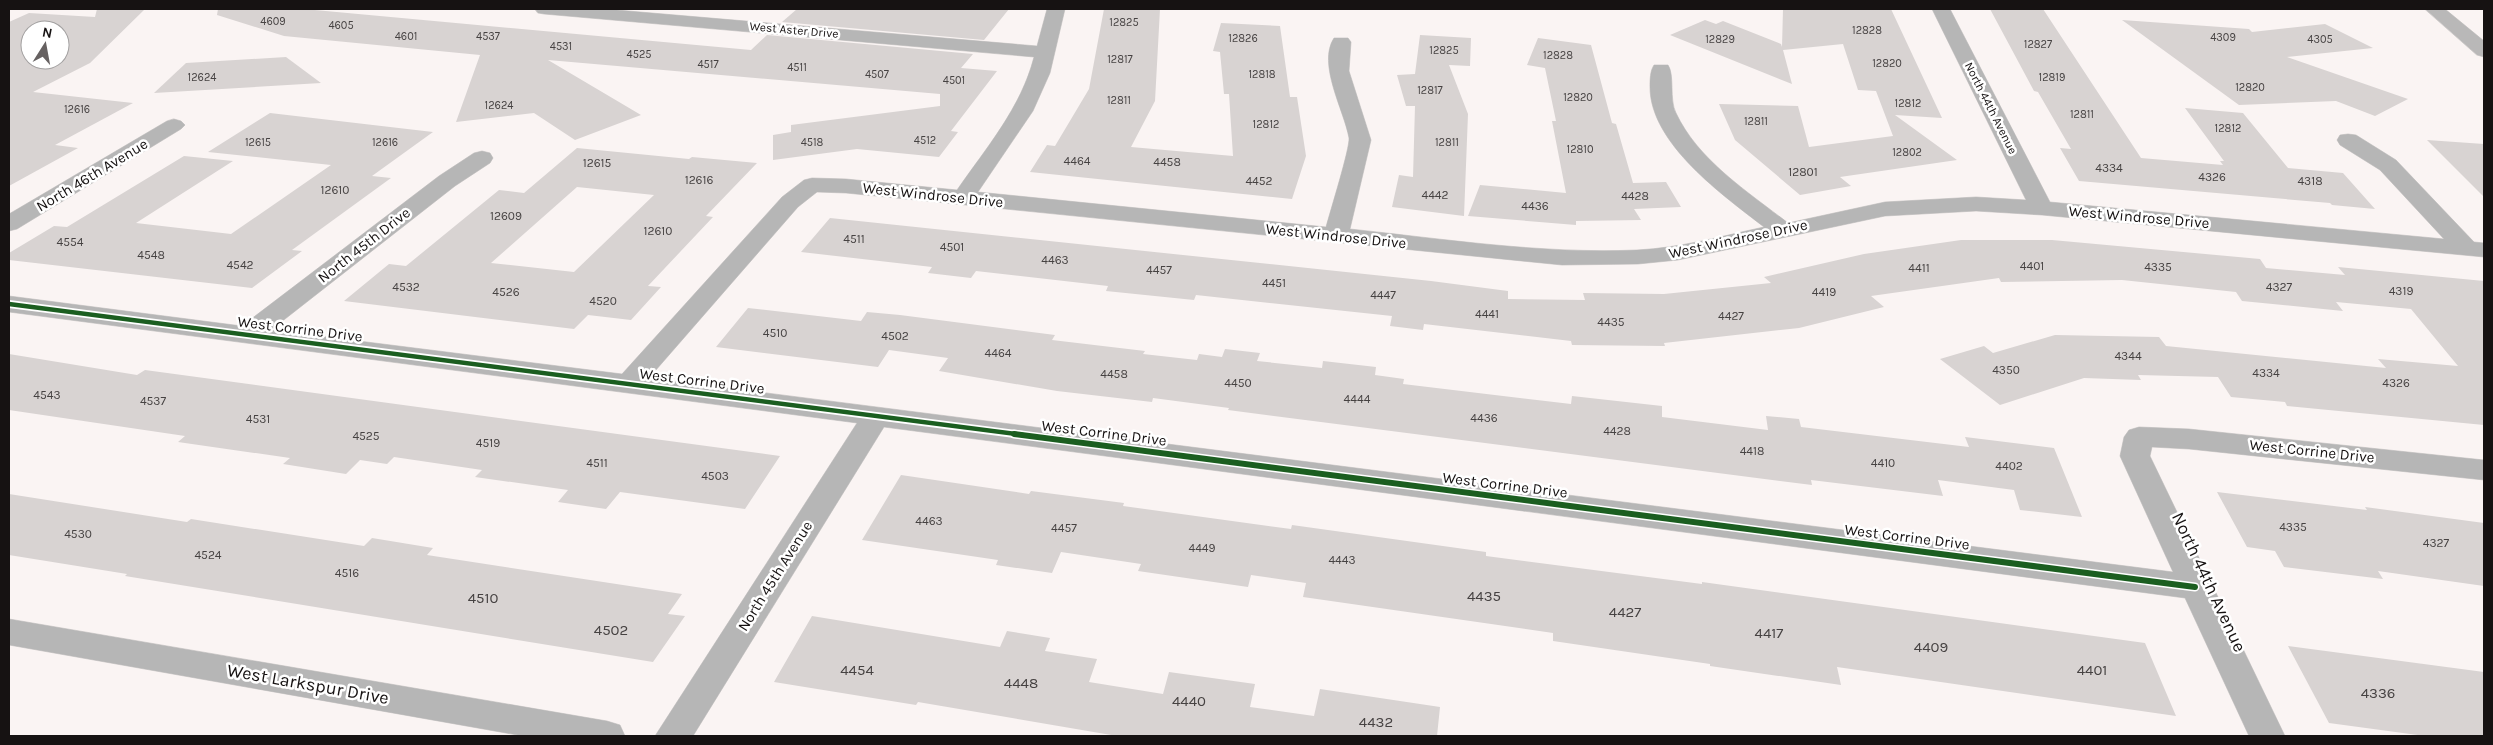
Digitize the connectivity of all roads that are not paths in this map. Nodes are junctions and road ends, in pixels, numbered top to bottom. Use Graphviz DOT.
graph roads {
  1 [pos="544,9"];
  2 [pos="756,9"];
  3 [pos="1056,9"];
  4 [pos="1942,9"];
  5 [pos="2434,9"];
  6 [pos="737,25"];
  7 [pos="1342,42"];
  8 [pos="2484,51"];
  9 [pos="1045,52"];
  10 [pos="1660,69"];
  11 [pos="174,125"];
  12 [pos="2348,140"];
  13 [pos="482,158"];
  14 [pos="963,198"];
  15 [pos="2042,208"];
  16 [pos="9,224"];
  17 [pos="1784,231"];
  18 [pos="1336,236"];
  19 [pos="2475,249"];
  20 [pos="9,304"];
  21 [pos="247,335"];
  22 [pos="629,384"];
  23 [pos="876,416"];
  24 [pos="2139,437"];
  25 [pos="2484,470"];
  26 [pos="2195,587"];
  27 [pos="9,632"];
  28 [pos="607,736"];
  29 [pos="673,736"];
  30 [pos="2266,736"];
  1 -- 6 [label="street, West Aster Drive"];
  2 -- 6 [label="street"];
  3 -- 9 [label="street"];
  4 -- 15 [label="street, North 44th Avenue"];
  5 -- 8 [label="main road"];
  6 -- 9 [label="street, West Aster Drive"];
  7 -- 18 [label="street"];
  9 -- 14 [label="street"];
  10 -- 17 [label="street"];
  11 -- 16 [label="street, North 46th Avenue"];
  12 -- 19 [label="street"];
  13 -- 21 [label="street, North 45th Drive"];
  14 -- 18 [label="street, West Windrose Drive"];
  14 -- 22 [label="street, West Windrose Drive"];
  15 -- 17 [label="street, West Windrose Drive"];
  15 -- 19 [label="street, West Windrose Drive"];
  17 -- 18 [label="street, West Windrose Drive"];
  20 -- 21 [label="street, West Corrine Drive"];
  21 -- 22 [label="street, West Corrine Drive"];
  22 -- 23 [label="street, West Corrine Drive"];
  23 -- 26 [label="street, West Corrine Drive"];
  23 -- 29 [label="street, North 45th Avenue"];
  24 -- 25 [label="street, West Corrine Drive"];
  24 -- 26 [label="street, North 44th Avenue"];
  26 -- 30 [label="street, North 44th Avenue"];
  27 -- 28 [label="street, West Larkspur Drive"];
}
